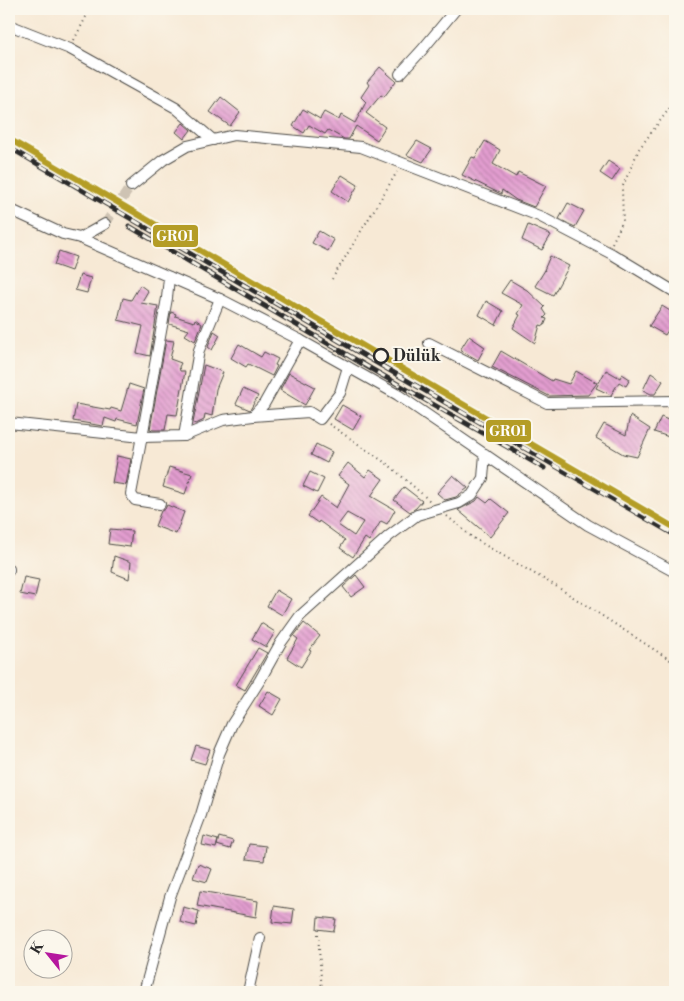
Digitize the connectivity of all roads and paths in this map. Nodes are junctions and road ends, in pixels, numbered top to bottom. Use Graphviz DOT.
graph roads {
  1 [pos="94,9"];
  2 [pos="456,9"];
  3 [pos="9,25"];
  4 [pos="70,48"];
  5 [pos="400,74"];
  6 [pos="675,100"];
  7 [pos="213,140"];
  8 [pos="402,164"];
  9 [pos="131,186"];
  10 [pos="9,209"];
  11 [pos="105,224"];
  12 [pos="80,238"];
  13 [pos="608,252"];
  14 [pos="168,277"];
  15 [pos="332,279"];
  16 [pos="675,292"];
  17 [pos="220,299"];
  18 [pos="300,340"];
  19 [pos="429,343"];
  20 [pos="348,367"];
  21 [pos="675,401"];
  22 [pos="253,416"];
  23 [pos="320,418"];
  24 [pos="9,423"];
  25 [pos="142,436"];
  26 [pos="184,436"];
  27 [pos="485,454"];
  28 [pos="160,504"];
  29 [pos="438,509"];
  30 [pos="675,572"];
  31 [pos="675,664"];
  32 [pos="318,934"];
  33 [pos="260,938"];
  34 [pos="144,992"];
  35 [pos="248,992"];
  36 [pos="322,992"];
  1 -- 4 [label="path"];
  2 -- 5 [label="street"];
  3 -- 4 [label="street"];
  4 -- 7 [label="street"];
  6 -- 13 [label="path"];
  7 -- 8 [label="street"];
  7 -- 9 [label="street"];
  8 -- 13 [label="street"];
  8 -- 15 [label="path"];
  10 -- 12 [label="street"];
  11 -- 12 [label="street"];
  12 -- 14 [label="street"];
  13 -- 16 [label="street"];
  14 -- 17 [label="street"];
  14 -- 25 [label="street"];
  17 -- 18 [label="street"];
  17 -- 26 [label="street"];
  18 -- 20 [label="street"];
  18 -- 22 [label="street"];
  19 -- 21 [label="street"];
  20 -- 23 [label="street"];
  20 -- 27 [label="street"];
  22 -- 23 [label="street"];
  22 -- 26 [label="street"];
  23 -- 29 [label="path"];
  24 -- 25 [label="street"];
  25 -- 26 [label="street"];
  25 -- 28 [label="street"];
  27 -- 29 [label="street"];
  27 -- 30 [label="street"];
  29 -- 31 [label="path"];
  29 -- 34 [label="street"];
  32 -- 36 [label="path"];
  33 -- 35 [label="street"];
}
